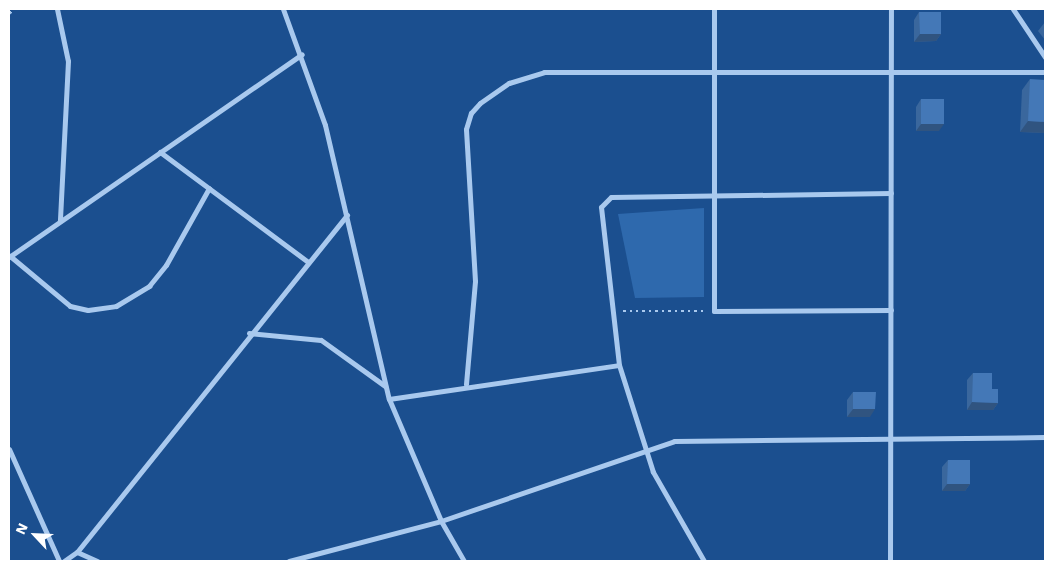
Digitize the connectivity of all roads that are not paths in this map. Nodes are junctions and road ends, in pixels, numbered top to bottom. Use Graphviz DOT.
graph roads {
  1 [pos="57,9"];
  2 [pos="283,9"];
  3 [pos="714,9"];
  4 [pos="891,9"];
  5 [pos="1013,9"];
  6 [pos="302,54"];
  7 [pos="1045,57"];
  8 [pos="891,72"];
  9 [pos="1045,72"];
  10 [pos="715,74"];
  11 [pos="160,152"];
  12 [pos="209,188"];
  13 [pos="892,193"];
  14 [pos="714,195"];
  15 [pos="347,215"];
  16 [pos="60,221"];
  17 [pos="9,257"];
  18 [pos="308,262"];
  19 [pos="890,310"];
  20 [pos="249,333"];
  21 [pos="619,365"];
  22 [pos="466,384"];
  23 [pos="385,386"];
  24 [pos="389,399"];
  25 [pos="892,436"];
  26 [pos="1045,438"];
  27 [pos="9,449"];
  28 [pos="645,451"];
  29 [pos="441,521"];
  30 [pos="77,552"];
  31 [pos="59,561"];
  32 [pos="64,561"];
  33 [pos="97,561"];
  34 [pos="289,561"];
  35 [pos="464,561"];
  36 [pos="704,561"];
  37 [pos="890,561"];
  1 -- 16 [label="street"];
  2 -- 6 [label="street"];
  3 -- 10 [label="street"];
  4 -- 8 [label="street"];
  5 -- 7 [label="street"];
  6 -- 11 [label="street"];
  6 -- 15 [label="street"];
  8 -- 9 [label="street"];
  8 -- 10 [label="street"];
  8 -- 13 [label="street"];
  10 -- 14 [label="street"];
  10 -- 22 [label="street"];
  11 -- 12 [label="street"];
  11 -- 16 [label="street"];
  12 -- 17 [label="street"];
  12 -- 18 [label="street"];
  13 -- 14 [label="street"];
  13 -- 19 [label="street"];
  14 -- 19 [label="street"];
  14 -- 21 [label="street"];
  15 -- 18 [label="street"];
  15 -- 23 [label="street"];
  16 -- 17 [label="street"];
  18 -- 20 [label="street"];
  19 -- 25 [label="street"];
  20 -- 23 [label="street"];
  20 -- 30 [label="street"];
  21 -- 22 [label="street"];
  21 -- 28 [label="street"];
  22 -- 24 [label="street"];
  23 -- 24 [label="street"];
  24 -- 29 [label="street"];
  25 -- 26 [label="street"];
  25 -- 28 [label="street"];
  25 -- 37 [label="street"];
  27 -- 31 [label="street"];
  28 -- 29 [label="street"];
  28 -- 36 [label="street"];
  29 -- 34 [label="street"];
  29 -- 35 [label="street"];
  30 -- 32 [label="street"];
  30 -- 33 [label="street"];
}
